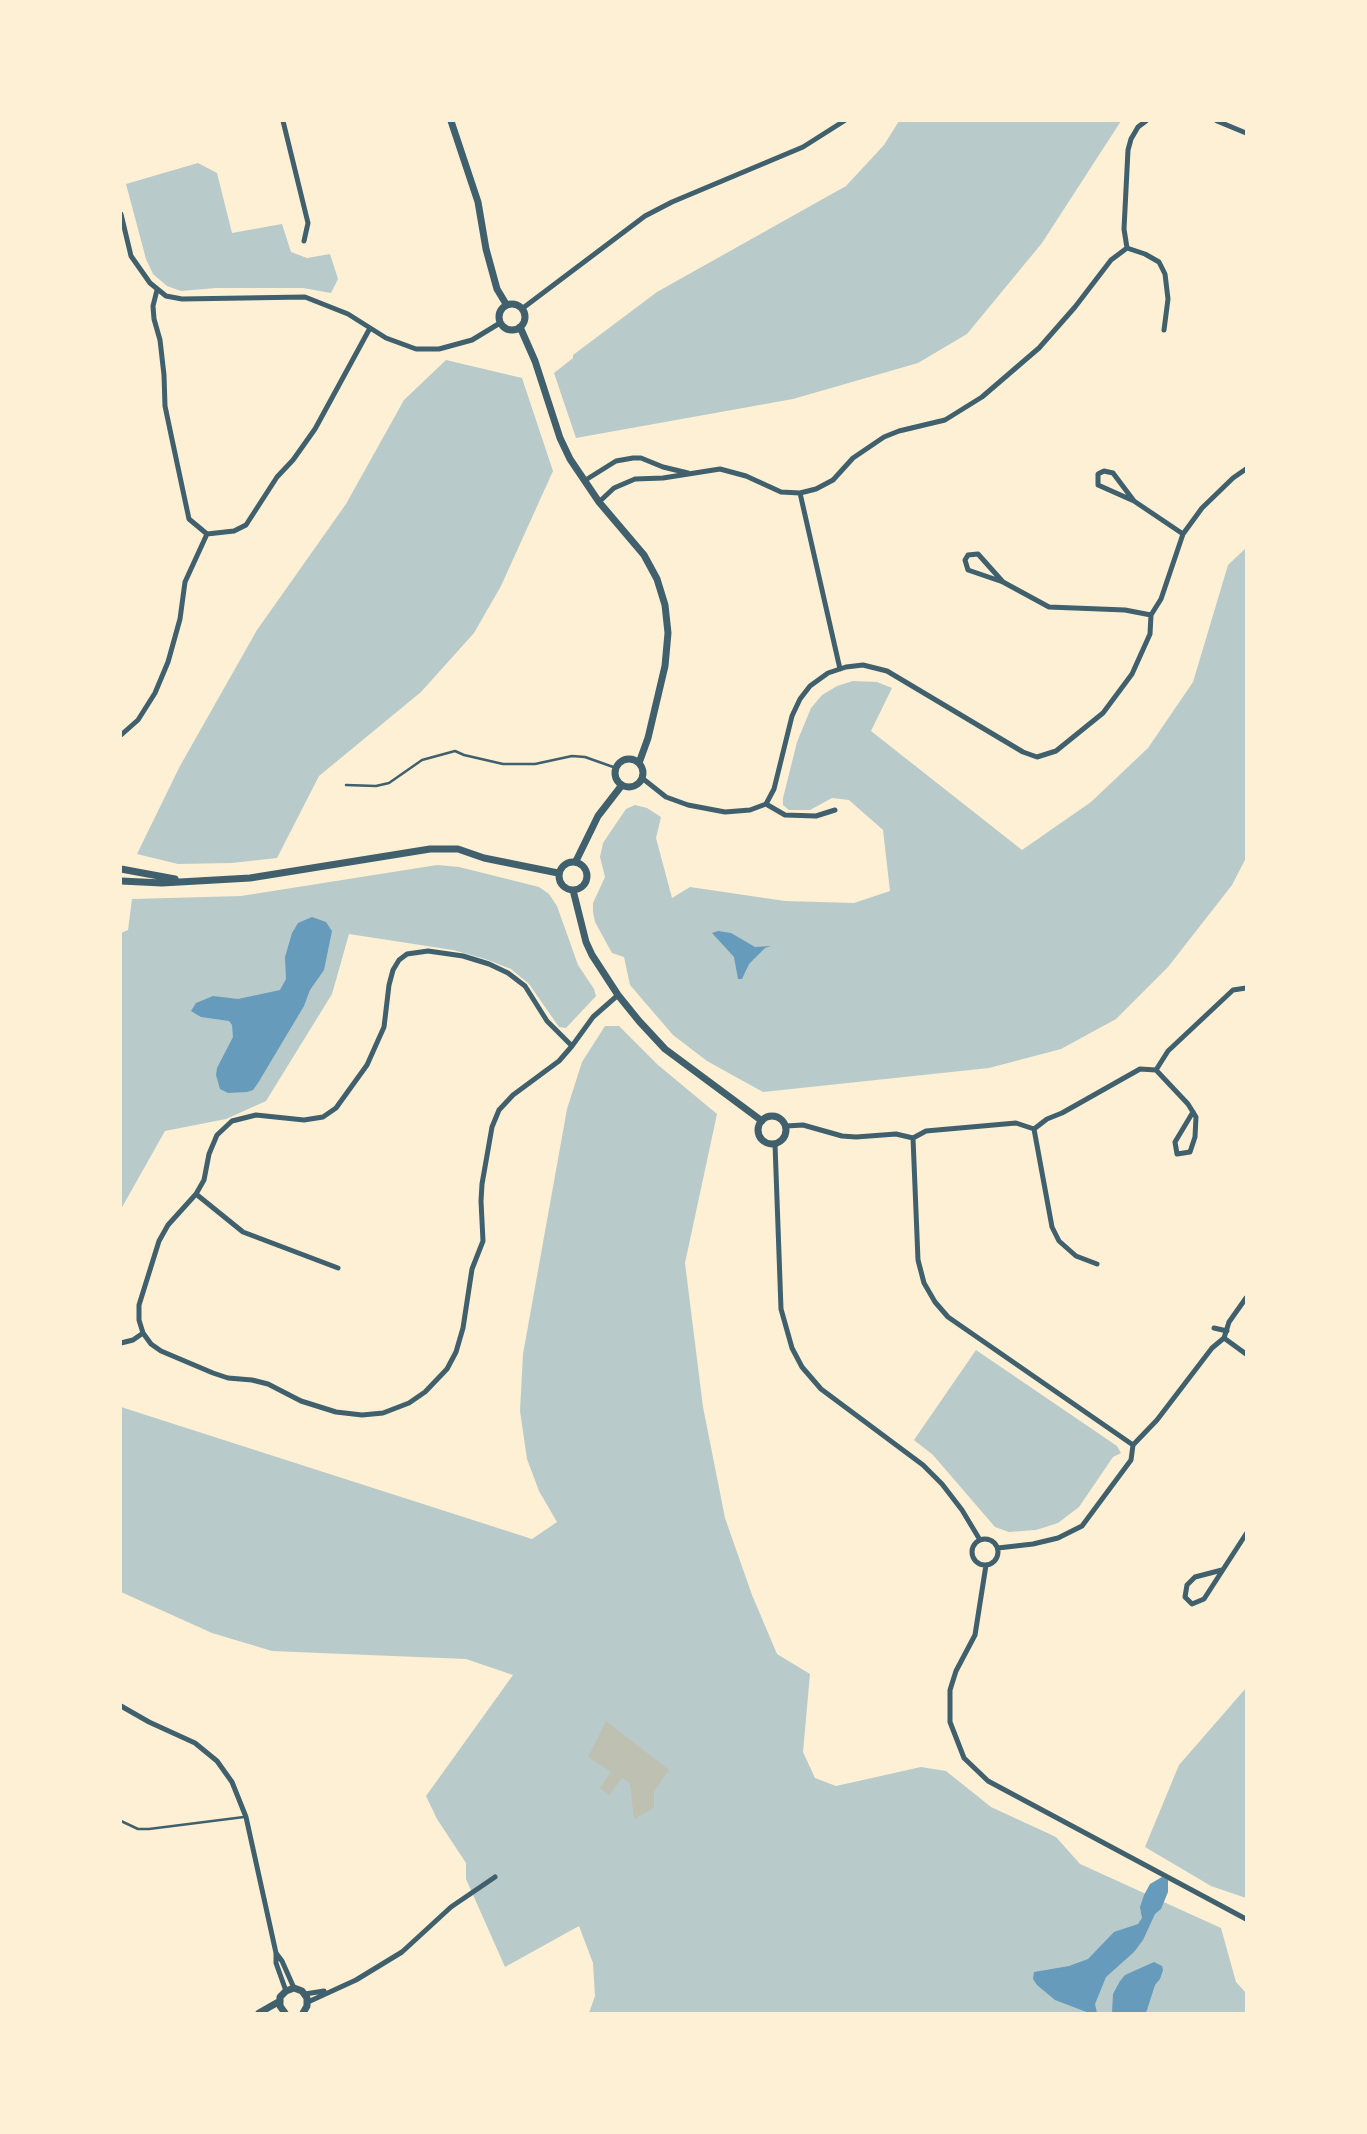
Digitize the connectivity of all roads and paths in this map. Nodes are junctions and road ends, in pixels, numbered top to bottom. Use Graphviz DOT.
graph roads {
  1 [pos="283,121"];
  2 [pos="451,121"];
  3 [pos="844,121"];
  4 [pos="1146,121"];
  5 [pos="1217,121"];
  6 [pos="1246,133"];
  7 [pos="121,215"];
  8 [pos="304,241"];
  9 [pos="1127,248"];
  10 [pos="157,290"];
  11 [pos="506,304"];
  12 [pos="523,308"];
  13 [pos="500,323"];
  14 [pos="520,327"];
  15 [pos="370,328"];
  16 [pos="1164,330"];
  17 [pos="1246,469"];
  18 [pos="691,474"];
  19 [pos="583,481"];
  20 [pos="800,493"];
  21 [pos="1133,500"];
  22 [pos="599,502"];
  23 [pos="207,534"];
  24 [pos="1183,534"];
  25 [pos="1003,582"];
  26 [pos="1152,615"];
  27 [pos="839,669"];
  28 [pos="121,735"];
  29 [pos="639,764"];
  30 [pos="615,768"];
  31 [pos="642,778"];
  32 [pos="346,785"];
  33 [pos="622,785"];
  34 [pos="766,804"];
  35 [pos="835,810"];
  36 [pos="576,862"];
  37 [pos="121,869"];
  38 [pos="558,873"];
  39 [pos="191,880"];
  40 [pos="121,881"];
  41 [pos="573,890"];
  42 [pos="1245,986"];
  43 [pos="618,995"];
  44 [pos="572,1046"];
  45 [pos="1156,1070"];
  46 [pos="1193,1112"];
  47 [pos="762,1121"];
  48 [pos="786,1126"];
  49 [pos="1034,1129"];
  50 [pos="913,1138"];
  51 [pos="775,1144"];
  52 [pos="196,1194"];
  53 [pos="1097,1264"];
  54 [pos="338,1268"];
  55 [pos="1246,1298"];
  56 [pos="1214,1328"];
  57 [pos="1227,1331"];
  58 [pos="143,1333"];
  59 [pos="1224,1338"];
  60 [pos="121,1343"];
  61 [pos="1246,1354"];
  62 [pos="1133,1445"];
  63 [pos="1246,1534"];
  64 [pos="980,1539"];
  65 [pos="998,1549"];
  66 [pos="986,1565"];
  67 [pos="1222,1570"];
  68 [pos="121,1706"];
  69 [pos="246,1817"];
  70 [pos="121,1821"];
  71 [pos="495,1877"];
  72 [pos="1246,1919"];
  73 [pos="290,1990"];
  74 [pos="306,1998"];
  75 [pos="279,2001"];
  76 [pos="259,2013"];
  77 [pos="285,2013"];
  78 [pos="303,2013"];
  1 -- 8 [label="street"];
  2 -- 11 [label="street"];
  3 -- 12 [label="street"];
  4 -- 9 [label="street"];
  5 -- 6 [label="street"];
  7 -- 10 [label="street"];
  9 -- 16 [label="street"];
  9 -- 20 [label="street"];
  10 -- 15 [label="street"];
  10 -- 23 [label="street"];
  11 -- 12 [label="street"];
  11 -- 13 [label="street"];
  12 -- 14 [label="street"];
  13 -- 14 [label="street"];
  13 -- 15 [label="street"];
  14 -- 19 [label="street"];
  15 -- 23 [label="street"];
  17 -- 24 [label="street"];
  18 -- 19 [label="street"];
  18 -- 20 [label="street"];
  18 -- 22 [label="street"];
  19 -- 22 [label="street"];
  20 -- 27 [label="street"];
  21 -- 21 [label="street"];
  21 -- 24 [label="street"];
  22 -- 29 [label="street"];
  23 -- 28 [label="street"];
  24 -- 26 [label="street"];
  25 -- 25 [label="street"];
  25 -- 26 [label="street"];
  26 -- 27 [label="street"];
  27 -- 34 [label="street"];
  29 -- 30 [label="street"];
  29 -- 31 [label="street"];
  30 -- 32 [label="lane"];
  30 -- 33 [label="street"];
  31 -- 33 [label="street"];
  31 -- 34 [label="street"];
  33 -- 36 [label="street"];
  34 -- 35 [label="street"];
  36 -- 38 [label="street"];
  36 -- 41 [label="street"];
  37 -- 39 [label="street"];
  38 -- 39 [label="street"];
  38 -- 41 [label="street"];
  39 -- 40 [label="street"];
  41 -- 43 [label="street"];
  42 -- 45 [label="street"];
  43 -- 44 [label="street"];
  43 -- 47 [label="street"];
  44 -- 52 [label="street"];
  44 -- 58 [label="street"];
  45 -- 46 [label="street"];
  45 -- 49 [label="street"];
  46 -- 46 [label="street"];
  47 -- 48 [label="street"];
  47 -- 51 [label="street"];
  48 -- 50 [label="street"];
  48 -- 51 [label="street"];
  49 -- 50 [label="street"];
  49 -- 53 [label="street"];
  50 -- 62 [label="street"];
  51 -- 64 [label="street"];
  52 -- 54 [label="street"];
  52 -- 58 [label="street"];
  55 -- 57 [label="street"];
  56 -- 57 [label="street"];
  57 -- 59 [label="street"];
  58 -- 60 [label="street"];
  59 -- 61 [label="street"];
  59 -- 62 [label="street"];
  62 -- 65 [label="street"];
  63 -- 67 [label="street"];
  64 -- 65 [label="street"];
  64 -- 66 [label="street"];
  65 -- 66 [label="street"];
  66 -- 72 [label="street"];
  67 -- 67 [label="street"];
  68 -- 69 [label="street"];
  69 -- 70 [label="lane"];
  69 -- 73 [label="street"];
  71 -- 74 [label="street"];
  73 -- 74 [label="street"];
  73 -- 75 [label="street"];
  74 -- 78 [label="street"];
  75 -- 76 [label="street"];
  75 -- 77 [label="street"];
}
